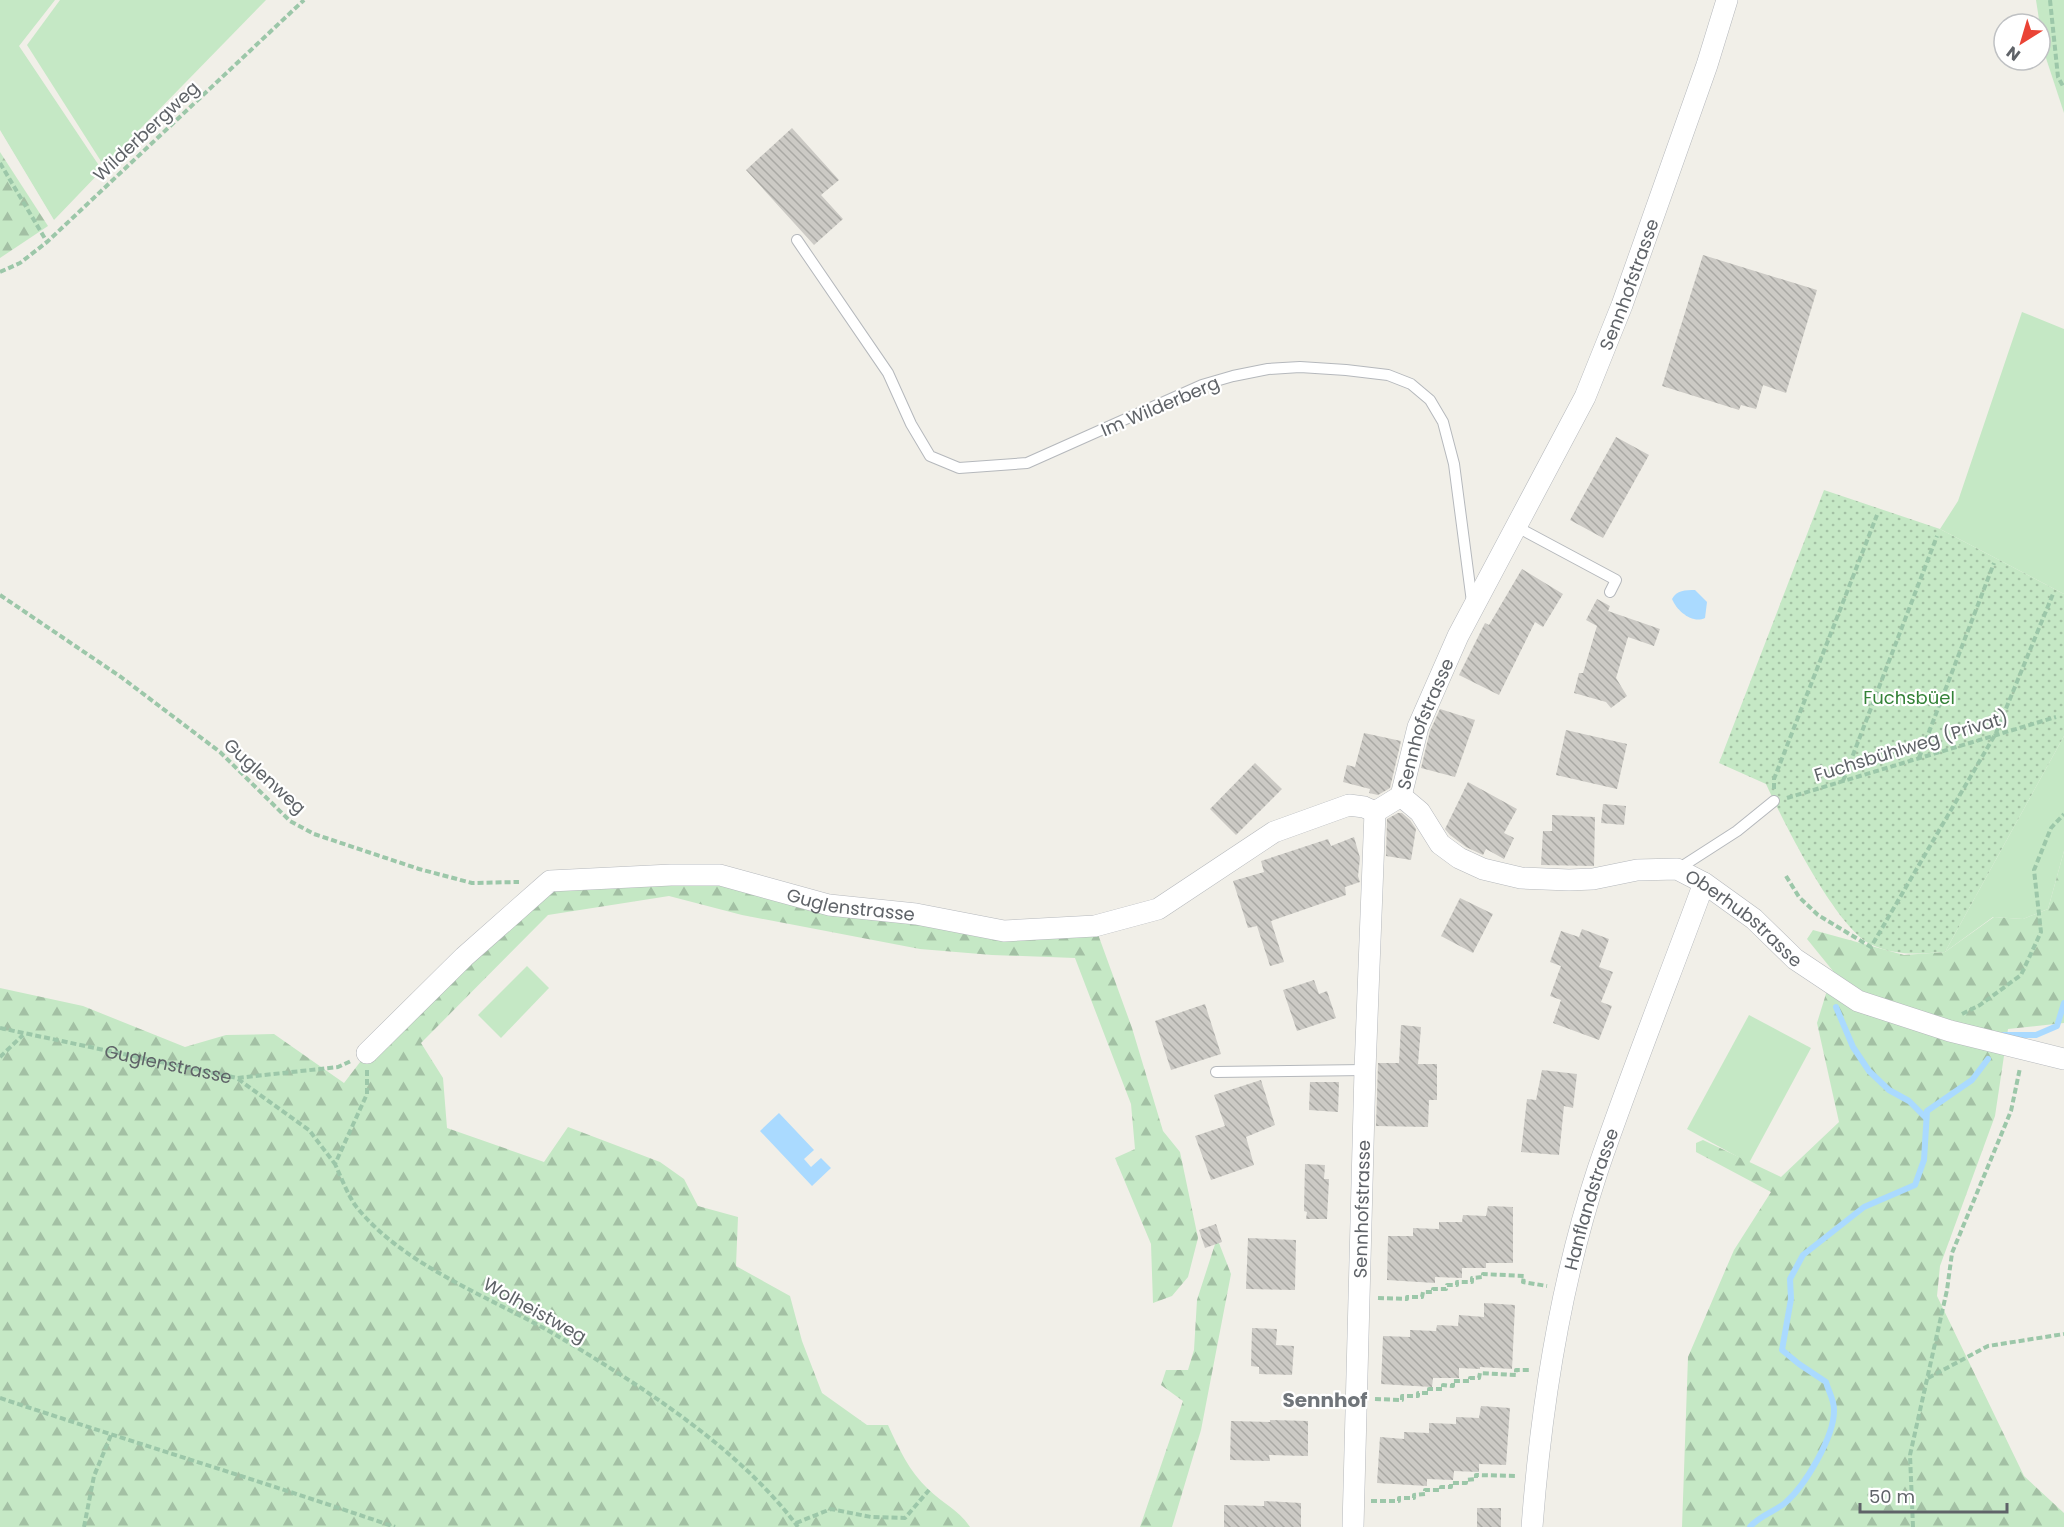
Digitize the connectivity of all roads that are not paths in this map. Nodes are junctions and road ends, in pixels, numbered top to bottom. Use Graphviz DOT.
graph roads {
  1 [pos="1727,0"];
  2 [pos="797,240"];
  3 [pos="1517,527"];
  4 [pos="1610,592"];
  5 [pos="1473,608"];
  6 [pos="1401,796"];
  7 [pos="1774,801"];
  8 [pos="1375,812"];
  9 [pos="1677,869"];
  10 [pos="1704,883"];
  11 [pos="367,1053"];
  12 [pos="2064,1059"];
  13 [pos="1365,1070"];
  14 [pos="1216,1072"];
  15 [pos="1353,1527"];
  16 [pos="1532,1527"];
  1 -- 3 [label="street, Sennhofstrasse"];
  2 -- 5 [label="lane, Im Wilderberg"];
  3 -- 4 [label="lane"];
  3 -- 5 [label="street, Sennhofstrasse"];
  5 -- 6 [label="street, Sennhofstrasse"];
  6 -- 8 [label="street, Sennhofstrasse"];
  6 -- 9 [label="street, Oberhubstrasse"];
  7 -- 9 [label="lane"];
  8 -- 11 [label="street, Guglenstrasse"];
  8 -- 13 [label="street, Sennhofstrasse"];
  9 -- 10 [label="street, Oberhubstrasse"];
  10 -- 12 [label="street, Oberhubstrasse"];
  10 -- 16 [label="street, Hanflandstrasse"];
  13 -- 14 [label="lane"];
  13 -- 15 [label="street, Sennhofstrasse"];
}
